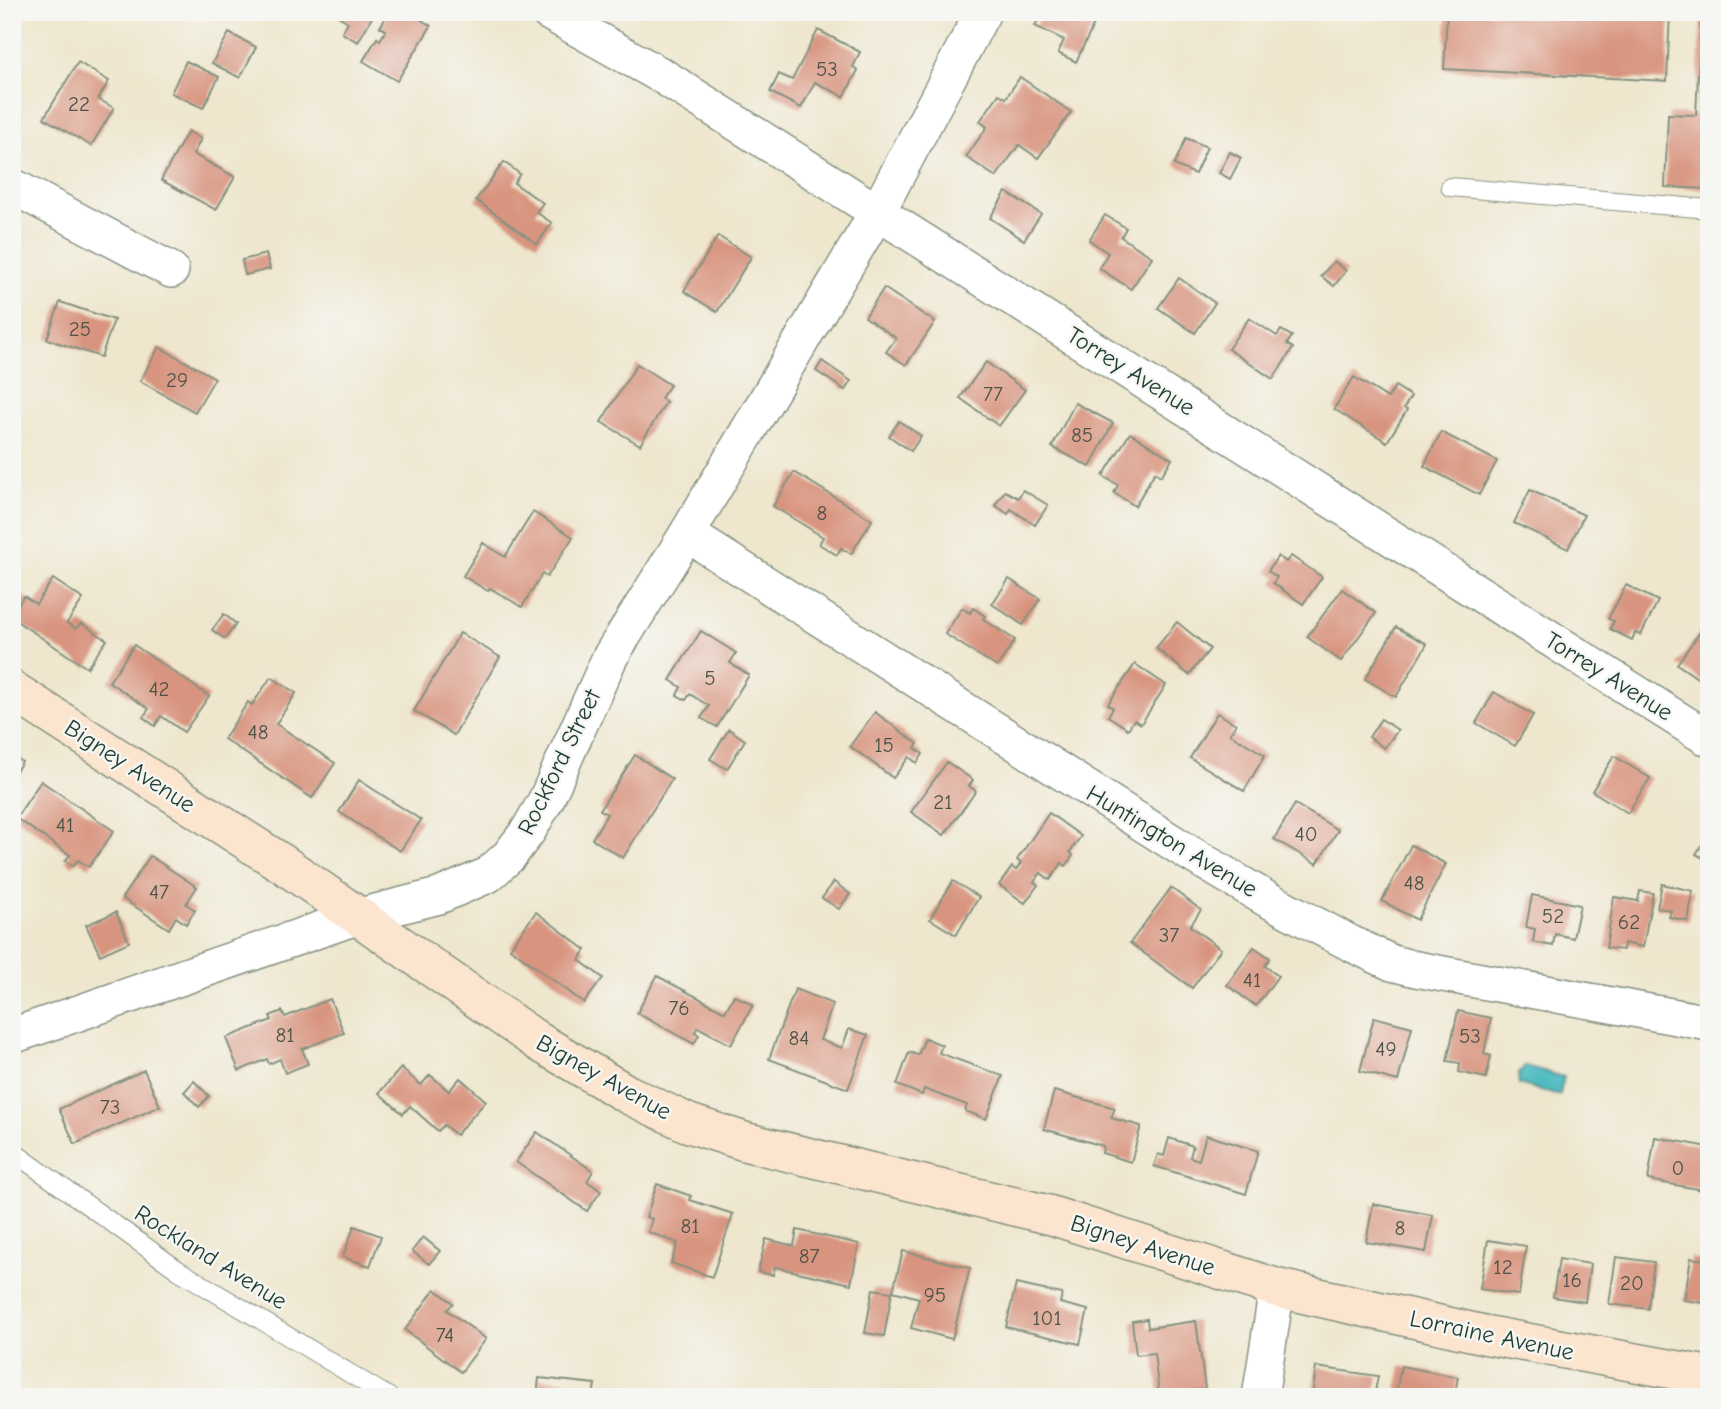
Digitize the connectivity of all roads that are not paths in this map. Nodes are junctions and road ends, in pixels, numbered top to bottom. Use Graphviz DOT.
graph roads {
  1 [pos="548,12"];
  2 [pos="983,12"];
  3 [pos="12,186"];
  4 [pos="1450,187"];
  5 [pos="1709,209"];
  6 [pos="878,211"];
  7 [pos="171,270"];
  8 [pos="687,534"];
  9 [pos="12,690"];
  10 [pos="1709,739"];
  11 [pos="356,916"];
  12 [pos="1709,1023"];
  13 [pos="12,1036"];
  14 [pos="12,1151"];
  15 [pos="1277,1288"];
  16 [pos="1709,1376"];
  17 [pos="389,1397"];
  18 [pos="1260,1397"];
  1 -- 6 [label="street, Torrey Avenue"];
  2 -- 6 [label="street, Rockford Street"];
  3 -- 7 [label="street"];
  4 -- 5 [label="lane"];
  6 -- 8 [label="street, Rockford Street"];
  6 -- 10 [label="street, Torrey Avenue"];
  8 -- 11 [label="street, Rockford Street"];
  8 -- 12 [label="street, Huntington Avenue"];
  9 -- 11 [label="street, Bigney Avenue"];
  11 -- 13 [label="street, Rockford Street"];
  11 -- 15 [label="street, Bigney Avenue"];
  14 -- 17 [label="lane, Rockland Avenue"];
  15 -- 16 [label="street, Lorraine Avenue"];
  15 -- 18 [label="street"];
}
